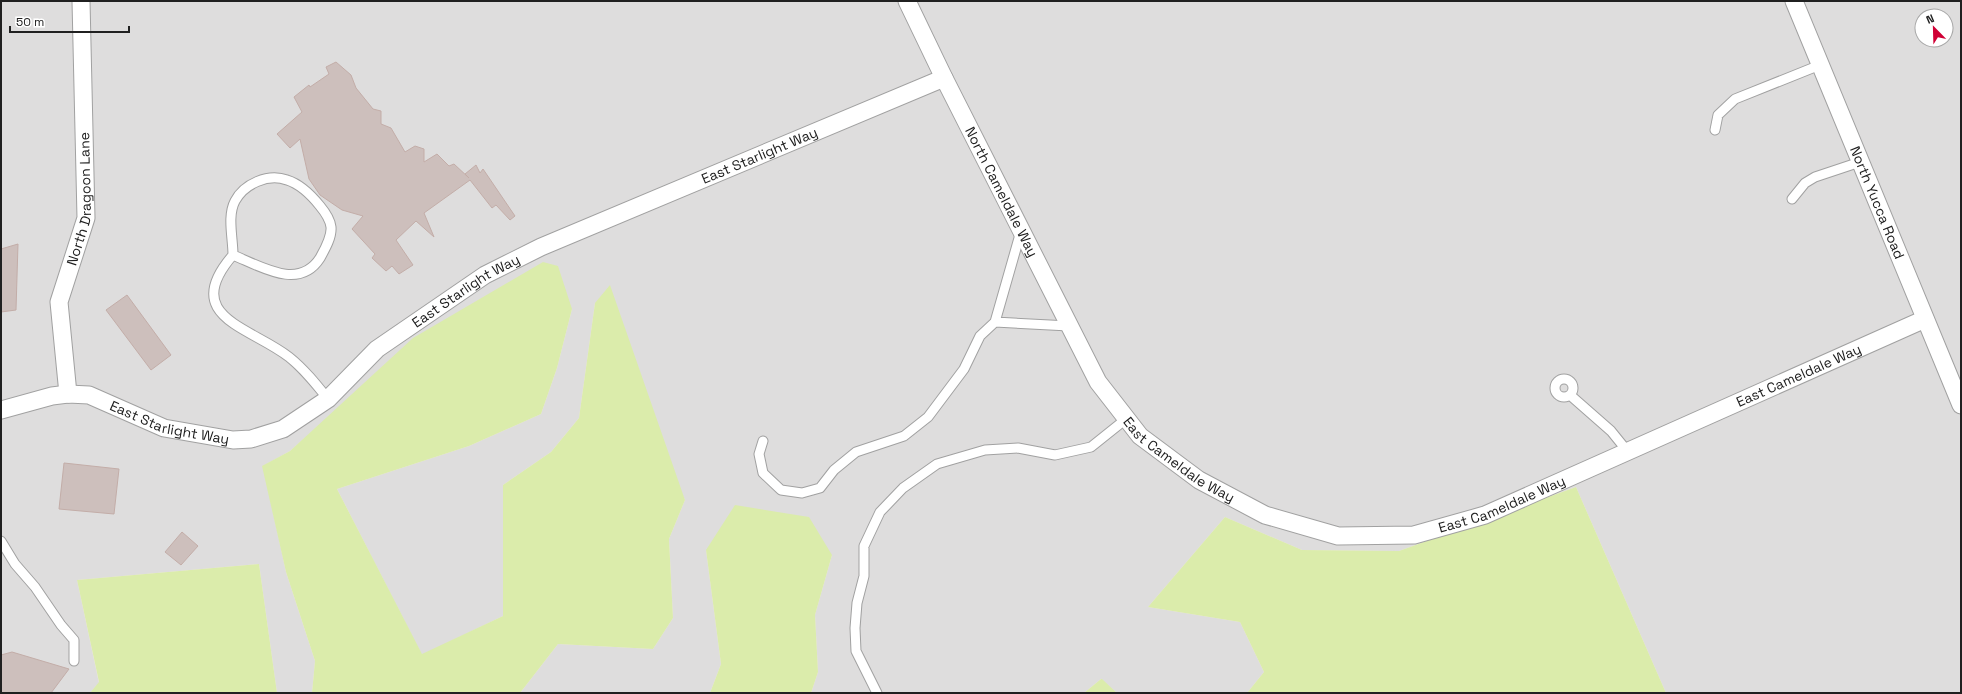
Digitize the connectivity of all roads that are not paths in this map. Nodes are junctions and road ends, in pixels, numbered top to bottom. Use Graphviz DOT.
graph roads {
  1 [pos="80,1"];
  2 [pos="907,1"];
  3 [pos="1794,1"];
  4 [pos="1820,65"];
  5 [pos="944,78"];
  6 [pos="1715,130"];
  7 [pos="1860,162"];
  8 [pos="1792,199"];
  9 [pos="1021,231"];
  10 [pos="233,255"];
  11 [pos="1925,319"];
  12 [pos="995,322"];
  13 [pos="1069,326"];
  14 [pos="1098,382"];
  15 [pos="68,394"];
  16 [pos="1570,395"];
  17 [pos="328,400"];
  18 [pos="1961,405"];
  19 [pos="1,410"];
  20 [pos="1126,419"];
  21 [pos="763,441"];
  22 [pos="1628,452"];
  23 [pos="1,541"];
  24 [pos="74,661"];
  25 [pos="877,693"];
  1 -- 15 [label="street, North Dragoon Lane"];
  2 -- 5 [label="street, North Cameldale Way"];
  3 -- 4 [label="street, North Yucca Road"];
  4 -- 6 [label="lane"];
  4 -- 7 [label="street, North Yucca Road"];
  5 -- 9 [label="street, North Cameldale Way"];
  5 -- 17 [label="street, East Starlight Way"];
  7 -- 8 [label="lane"];
  7 -- 11 [label="street, North Yucca Road"];
  9 -- 12 [label="lane"];
  9 -- 13 [label="street, North Cameldale Way"];
  10 -- 10 [label="lane"];
  10 -- 17 [label="lane"];
  11 -- 18 [label="street, North Yucca Road"];
  11 -- 22 [label="street, East Cameldale Way"];
  12 -- 13 [label="lane"];
  12 -- 21 [label="lane"];
  13 -- 14 [label="street, North Cameldale Way"];
  14 -- 20 [label="street, East Cameldale Way"];
  15 -- 17 [label="street, East Starlight Way"];
  15 -- 19 [label="street, East Starlight Way"];
  16 -- 22 [label="lane"];
  20 -- 22 [label="street, East Cameldale Way"];
  20 -- 25 [label="lane"];
  23 -- 24 [label="lane"];
}
